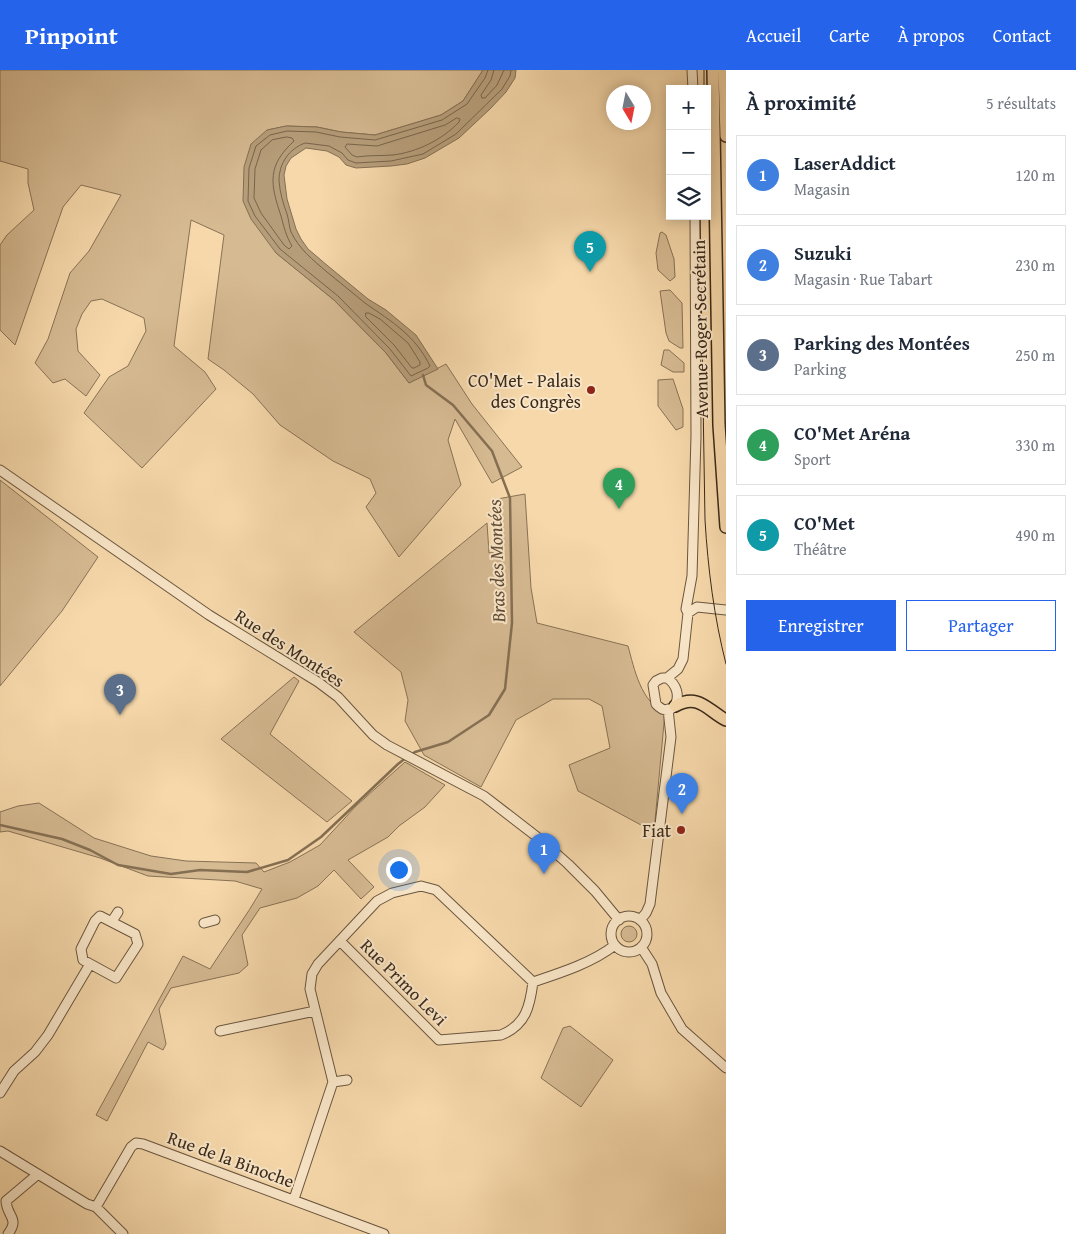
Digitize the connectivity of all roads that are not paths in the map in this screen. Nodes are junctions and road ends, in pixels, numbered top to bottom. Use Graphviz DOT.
graph roads {
  1 [pos="692,70"];
  2 [pos="713,70"];
  3 [pos="724,70"];
  4 [pos="693,85"];
  5 [pos="726,136"];
  6 [pos="694,220"];
  7 [pos="0,470"];
  8 [pos="726,527"];
  9 [pos="726,610"];
  10 [pos="688,613"];
  11 [pos="667,678"];
  12 [pos="672,708"];
  13 [pos="726,720"];
  14 [pos="118,912"];
  15 [pos="216,920"];
  16 [pos="619,920"];
  17 [pos="640,920"];
  18 [pos="112,922"];
  19 [pos="204,923"];
  20 [pos="340,941"];
  21 [pos="615,945"];
  22 [pos="641,947"];
  23 [pos="90,964"];
  24 [pos="533,982"];
  25 [pos="315,1011"];
  26 [pos="220,1031"];
  27 [pos="726,1068"];
  28 [pos="347,1080"];
  29 [pos="333,1082"];
  30 [pos="0,1093"];
  31 [pos="0,1151"];
  32 [pos="38,1174"];
  33 [pos="294,1199"];
  34 [pos="96,1207"];
  35 [pos="8,1234"];
  36 [pos="123,1234"];
  37 [pos="384,1234"];
  1 -- 4 [label="street"];
  2 -- 8 [label="main road, Avenue Roger Secrétain"];
  3 -- 5 [label="main road"];
  6 -- 10 [label="street"];
  7 -- 16 [label="street, Rue des Montées"];
  9 -- 10 [label="street"];
  10 -- 11 [label="street"];
  11 -- 12 [label="street"];
  11 -- 12 [label="street"];
  12 -- 13 [label="main road"];
  12 -- 17 [label="street"];
  14 -- 18 [label="street"];
  15 -- 19 [label="street"];
  16 -- 17 [label="street"];
  16 -- 21 [label="street"];
  17 -- 22 [label="street"];
  18 -- 23 [label="street"];
  18 -- 23 [label="street"];
  20 -- 24 [label="street"];
  20 -- 24 [label="street, Rue Primo Levi"];
  20 -- 25 [label="street"];
  21 -- 22 [label="street"];
  21 -- 24 [label="street"];
  22 -- 27 [label="street"];
  23 -- 30 [label="street"];
  25 -- 26 [label="street"];
  25 -- 29 [label="street"];
  28 -- 29 [label="street"];
  29 -- 33 [label="street"];
  31 -- 32 [label="street"];
  32 -- 34 [label="street"];
  32 -- 35 [label="street"];
  33 -- 34 [label="street, Rue de la Binoche"];
  33 -- 37 [label="street, Rue de la Binoche"];
  34 -- 36 [label="street"];
}
